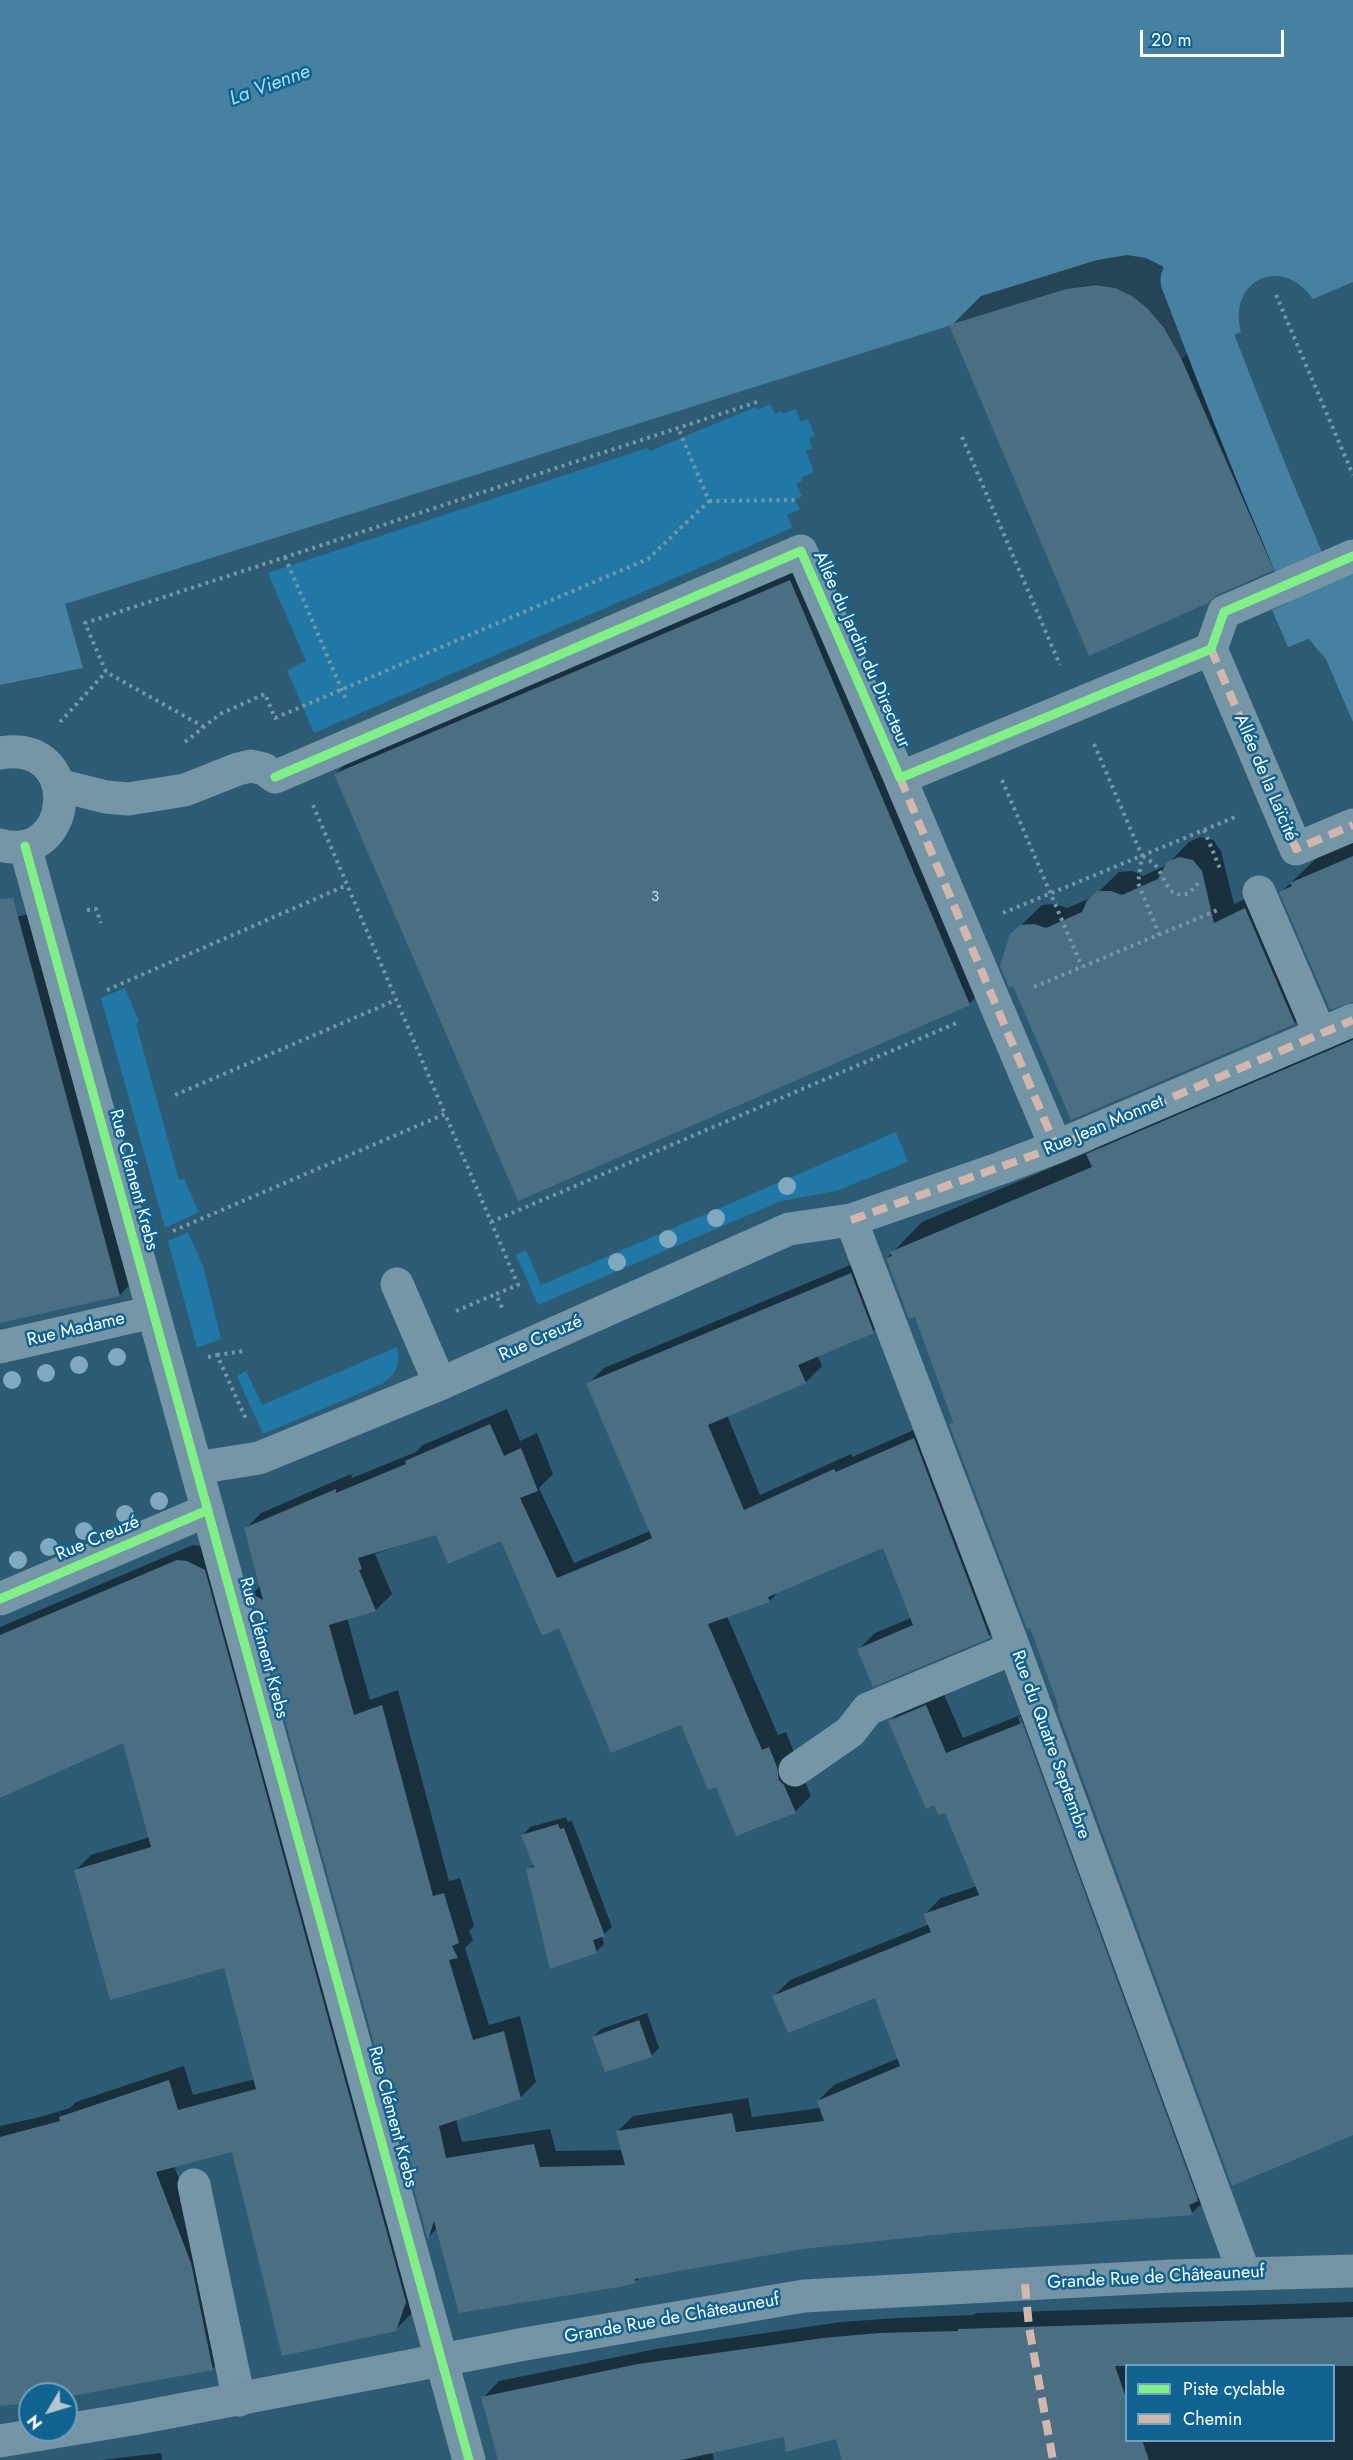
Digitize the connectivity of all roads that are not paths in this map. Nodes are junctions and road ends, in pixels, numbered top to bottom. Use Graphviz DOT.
graph roads {
  1 [pos="1348,558"];
  2 [pos="1211,649"];
  3 [pos="0,753"];
  4 [pos="900,778"];
  5 [pos="58,785"];
  6 [pos="1353,825"];
  7 [pos="12,845"];
  8 [pos="1259,892"];
  9 [pos="1353,1020"];
  10 [pos="1320,1035"];
  11 [pos="1056,1147"];
  12 [pos="851,1220"];
  13 [pos="397,1284"];
  14 [pos="153,1312"];
  15 [pos="0,1347"];
  16 [pos="440,1384"];
  17 [pos="196,1468"];
  18 [pos="208,1510"];
  19 [pos="0,1599"];
  20 [pos="1014,1648"];
  21 [pos="795,1770"];
  22 [pos="194,2185"];
  23 [pos="1353,2271"];
  24 [pos="1244,2273"];
  25 [pos="441,2360"];
  26 [pos="239,2400"];
  27 [pos="0,2441"];
  28 [pos="469,2460"];
  1 -- 2 [label="street"];
  2 -- 4 [label="street, Allée du Jardin du Directeur"];
  2 -- 6 [label="street, Allée de la Laïcité"];
  3 -- 5 [label="street"];
  4 -- 5 [label="street, Allée du Jardin du Directeur"];
  4 -- 11 [label="street"];
  5 -- 7 [label="street"];
  7 -- 14 [label="street, Rue Clément Krebs"];
  8 -- 10 [label="street"];
  9 -- 10 [label="street, Rue Jean Monnet"];
  10 -- 11 [label="street, Rue Jean Monnet"];
  11 -- 12 [label="street, Rue Jean Monnet"];
  12 -- 16 [label="street, Rue Creuzé"];
  12 -- 20 [label="street, Rue du Quatre Septembre"];
  13 -- 16 [label="street"];
  14 -- 15 [label="street, Rue Madame"];
  14 -- 17 [label="street, Rue Clément Krebs"];
  16 -- 17 [label="street, Rue Creuzé"];
  17 -- 18 [label="street, Rue Clément Krebs"];
  18 -- 19 [label="street, Rue Creuzé"];
  18 -- 25 [label="street, Rue Clément Krebs"];
  20 -- 21 [label="street"];
  20 -- 24 [label="street, Rue du Quatre Septembre"];
  22 -- 26 [label="street"];
  23 -- 24 [label="main road, Grande Rue de Châteauneuf"];
  24 -- 25 [label="main road, Grande Rue de Châteauneuf"];
  25 -- 26 [label="main road, Grande Rue de Châteauneuf"];
  25 -- 28 [label="street, Rue Clément Krebs"];
  26 -- 27 [label="main road, Grande Rue de Châteauneuf"];
}
